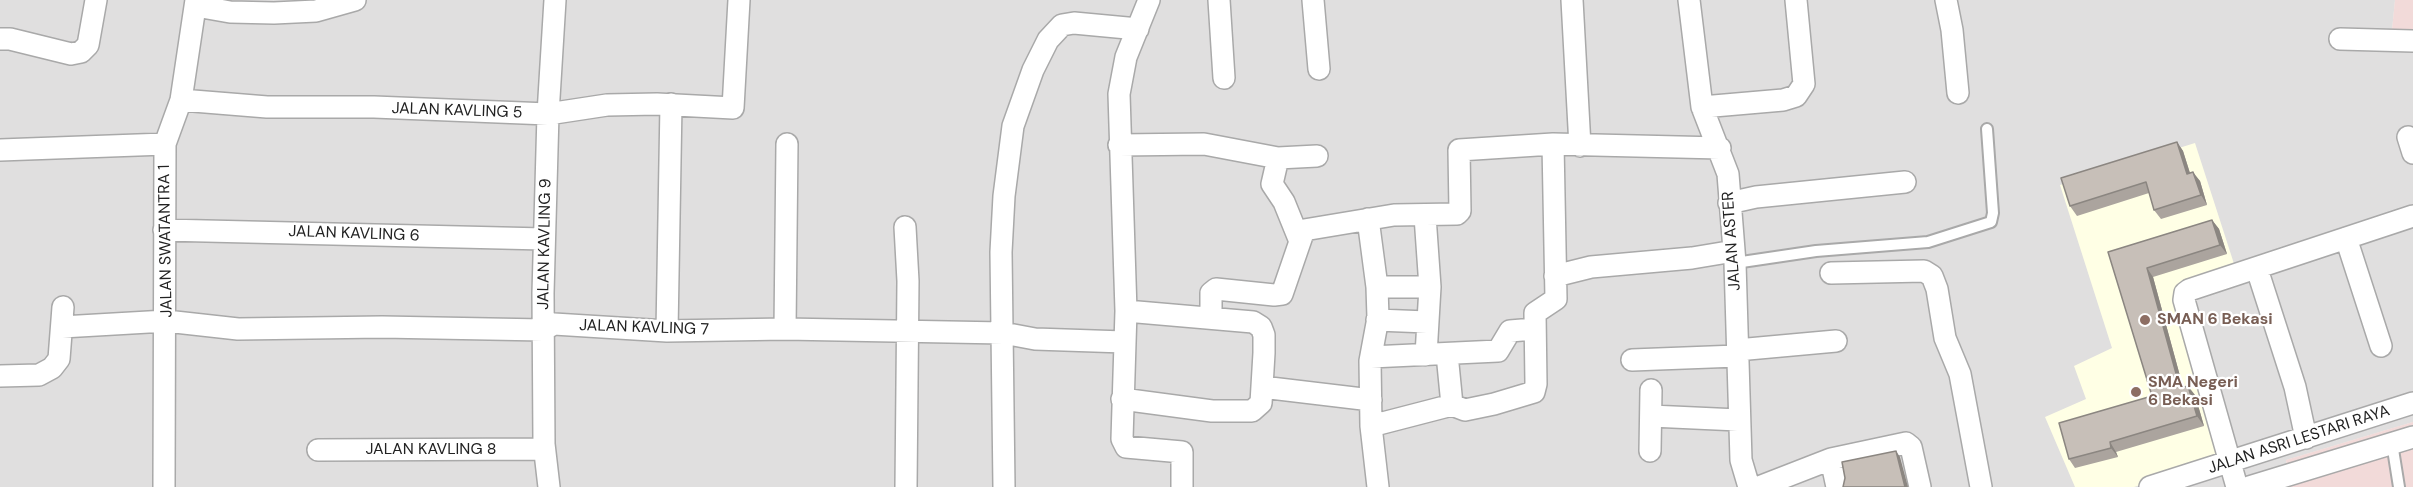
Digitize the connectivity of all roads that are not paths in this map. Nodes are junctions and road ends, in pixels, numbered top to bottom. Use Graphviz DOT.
graph roads {
  1 [pos="96,0"];
  2 [pos="355,0"];
  3 [pos="555,0"];
  4 [pos="739,0"];
  5 [pos="1149,0"];
  6 [pos="1219,0"];
  7 [pos="1313,0"];
  8 [pos="1572,0"];
  9 [pos="1689,0"];
  10 [pos="1796,0"];
  11 [pos="1946,0"];
  12 [pos="196,3"];
  13 [pos="1138,29"];
  14 [pos="0,39"];
  15 [pos="2340,39"];
  16 [pos="2413,42"];
  17 [pos="1319,69"];
  18 [pos="1224,78"];
  19 [pos="1958,93"];
  20 [pos="181,100"];
  21 [pos="672,104"];
  22 [pos="1702,107"];
  23 [pos="548,114"];
  24 [pos="1987,129"];
  25 [pos="165,144"];
  26 [pos="787,144"];
  27 [pos="1553,144"];
  28 [pos="1119,145"];
  29 [pos="1580,146"];
  30 [pos="1720,148"];
  31 [pos="0,150"];
  32 [pos="1317,156"];
  33 [pos="1278,158"];
  34 [pos="1905,182"];
  35 [pos="1729,202"];
  36 [pos="1425,216"];
  37 [pos="2413,216"];
  38 [pos="1368,219"];
  39 [pos="905,226"];
  40 [pos="164,230"];
  41 [pos="2346,238"];
  42 [pos="544,239"];
  43 [pos="1299,239"];
  44 [pos="1734,257"];
  45 [pos="2257,269"];
  46 [pos="1831,273"];
  47 [pos="1555,276"];
  48 [pos="1377,287"];
  49 [pos="1430,287"];
  50 [pos="1126,311"];
  51 [pos="1210,317"];
  52 [pos="1377,320"];
  53 [pos="166,321"];
  54 [pos="1427,322"];
  55 [pos="785,329"];
  56 [pos="1534,329"];
  57 [pos="543,330"];
  58 [pos="667,331"];
  59 [pos="908,332"];
  60 [pos="1003,333"];
  61 [pos="1836,341"];
  62 [pos="1124,342"];
  63 [pos="2380,346"];
  64 [pos="1737,353"];
  65 [pos="1448,354"];
  66 [pos="1426,355"];
  67 [pos="1371,357"];
  68 [pos="1632,360"];
  69 [pos="0,376"];
  70 [pos="1262,387"];
  71 [pos="1651,390"];
  72 [pos="1122,399"];
  73 [pos="1371,400"];
  74 [pos="2413,403"];
  75 [pos="1452,405"];
  76 [pos="1651,416"];
  77 [pos="1738,420"];
  78 [pos="1371,426"];
  79 [pos="2413,437"];
  80 [pos="2306,438"];
  81 [pos="2392,443"];
  82 [pos="544,449"];
  83 [pos="318,450"];
  84 [pos="1650,451"];
  85 [pos="1832,459"];
  86 [pos="2231,462"];
  87 [pos="1797,480"];
  88 [pos="164,487"];
  89 [pos="549,487"];
  90 [pos="906,487"];
  91 [pos="1004,487"];
  92 [pos="1182,487"];
  93 [pos="1378,487"];
  94 [pos="1749,487"];
  95 [pos="1759,487"];
  96 [pos="1837,487"];
  97 [pos="1920,487"];
  98 [pos="1981,487"];
  99 [pos="2150,487"];
  100 [pos="2237,487"];
  101 [pos="2249,487"];
  102 [pos="2399,487"];
  1 -- 14 [label="street"];
  2 -- 12 [label="street"];
  3 -- 23 [label="street, JALAN KAVLING 9"];
  4 -- 21 [label="street, JALAN KAVLING 5"];
  5 -- 13 [label="street"];
  6 -- 18 [label="street"];
  7 -- 17 [label="street"];
  8 -- 29 [label="street"];
  9 -- 22 [label="street, JALAN ASTER"];
  10 -- 22 [label="street"];
  11 -- 19 [label="street"];
  12 -- 20 [label="street, JALAN SWATANTRA 1"];
  13 -- 28 [label="street"];
  13 -- 60 [label="street"];
  15 -- 16 [label="street"];
  20 -- 23 [label="street, JALAN KAVLING 5"];
  20 -- 25 [label="street, JALAN SWATANTRA 1"];
  21 -- 23 [label="street, JALAN KAVLING 5"];
  21 -- 58 [label="street"];
  22 -- 30 [label="street, JALAN ASTER"];
  23 -- 42 [label="street, JALAN KAVLING 9"];
  24 -- 44 [label="lane"];
  25 -- 31 [label="street"];
  25 -- 40 [label="street, JALAN SWATANTRA 1"];
  26 -- 55 [label="street"];
  27 -- 29 [label="street"];
  27 -- 36 [label="street"];
  27 -- 47 [label="street"];
  28 -- 33 [label="street"];
  28 -- 50 [label="street"];
  29 -- 30 [label="street"];
  30 -- 35 [label="street, JALAN ASTER"];
  32 -- 33 [label="street"];
  33 -- 43 [label="street"];
  34 -- 35 [label="street"];
  35 -- 44 [label="street, JALAN ASTER"];
  36 -- 38 [label="street"];
  36 -- 49 [label="street"];
  37 -- 41 [label="street"];
  38 -- 43 [label="street"];
  38 -- 48 [label="street"];
  39 -- 59 [label="street"];
  40 -- 42 [label="street, JALAN KAVLING 6"];
  40 -- 53 [label="street, JALAN SWATANTRA 1"];
  41 -- 45 [label="street"];
  41 -- 63 [label="street"];
  42 -- 57 [label="street, JALAN KAVLING 9"];
  43 -- 51 [label="street"];
  44 -- 47 [label="street"];
  44 -- 64 [label="street, JALAN ASTER"];
  45 -- 80 [label="street"];
  45 -- 86 [label="street"];
  46 -- 98 [label="street"];
  47 -- 56 [label="street"];
  48 -- 49 [label="street"];
  48 -- 52 [label="street"];
  49 -- 54 [label="street"];
  50 -- 51 [label="street"];
  50 -- 62 [label="street"];
  51 -- 70 [label="street"];
  52 -- 54 [label="street"];
  52 -- 67 [label="street"];
  53 -- 57 [label="street, JALAN KAVLING 7"];
  53 -- 69 [label="street, JALAN KAVLING 7"];
  53 -- 88 [label="street, JALAN SWATANTRA 1"];
  54 -- 66 [label="street"];
  55 -- 58 [label="street, JALAN KAVLING 7"];
  55 -- 59 [label="street, JALAN KAVLING 7"];
  56 -- 65 [label="street"];
  56 -- 75 [label="street"];
  57 -- 58 [label="street, JALAN KAVLING 7"];
  57 -- 82 [label="street, JALAN KAVLING 9"];
  59 -- 60 [label="street, JALAN KAVLING 7"];
  59 -- 90 [label="street"];
  60 -- 62 [label="street, JALAN KAVLING 7"];
  60 -- 91 [label="street"];
  61 -- 64 [label="street"];
  62 -- 72 [label="street"];
  64 -- 68 [label="street"];
  64 -- 77 [label="street, JALAN ASTER"];
  65 -- 66 [label="street"];
  65 -- 75 [label="street"];
  66 -- 67 [label="street"];
  67 -- 73 [label="street"];
  70 -- 72 [label="street"];
  70 -- 73 [label="street"];
  71 -- 76 [label="street"];
  72 -- 92 [label="street"];
  73 -- 78 [label="street"];
  74 -- 80 [label="street, JALAN ASRI LESTARI RAYA"];
  75 -- 78 [label="street"];
  76 -- 77 [label="street"];
  76 -- 84 [label="street"];
  77 -- 94 [label="street, JALAN ASTER"];
  78 -- 93 [label="street"];
  79 -- 81 [label="street, JALAN ASRI LESTARI RAYA"];
  80 -- 86 [label="street, JALAN ASRI LESTARI RAYA"];
  81 -- 101 [label="street, JALAN ASRI LESTARI RAYA"];
  81 -- 102 [label="lane"];
  82 -- 83 [label="street, JALAN KAVLING 8"];
  82 -- 89 [label="street, JALAN KAVLING 9"];
  85 -- 87 [label="street"];
  85 -- 96 [label="street"];
  85 -- 97 [label="street"];
  86 -- 99 [label="street, JALAN ASRI LESTARI RAYA"];
  86 -- 100 [label="street"];
  87 -- 95 [label="street"];
}
